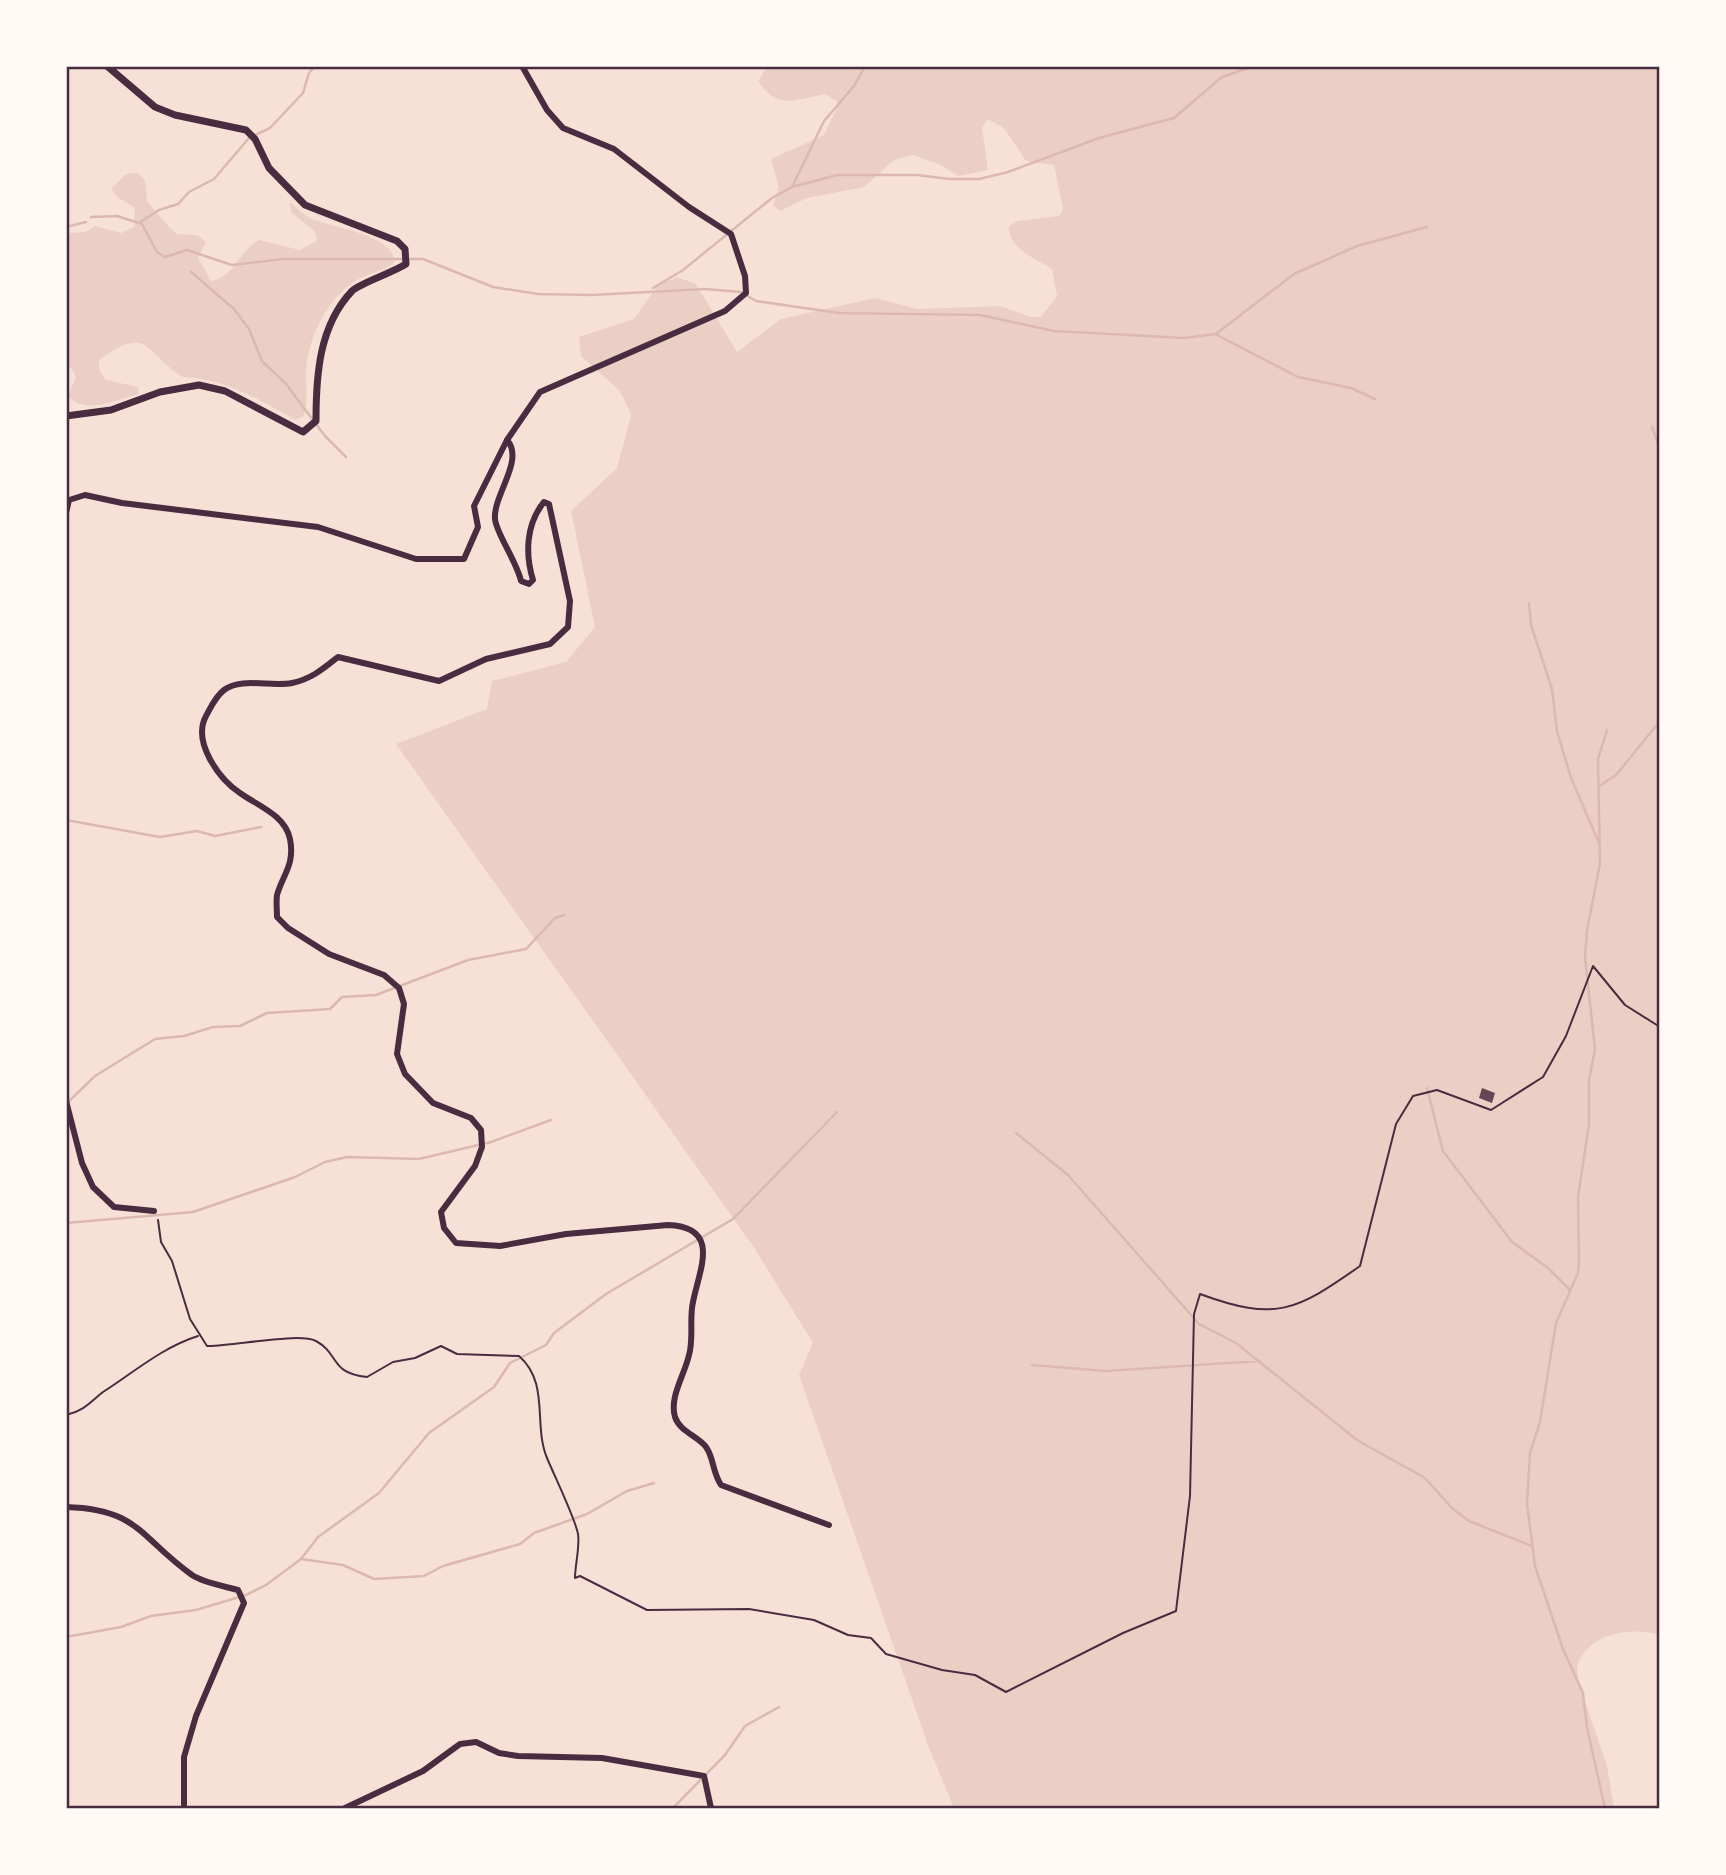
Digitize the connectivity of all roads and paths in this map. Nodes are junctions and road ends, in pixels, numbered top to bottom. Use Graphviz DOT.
graph roads {
  1 [pos="107,66"];
  2 [pos="522,66"];
  3 [pos="66,416"];
  4 [pos="508,440"];
  5 [pos="66,513"];
  6 [pos="1660,1027"];
  7 [pos="68,1103"];
  8 [pos="154,1211"];
  9 [pos="198,1336"];
  10 [pos="66,1415"];
  11 [pos="66,1507"];
  12 [pos="829,1525"];
  13 [pos="184,1808"];
  14 [pos="345,1808"];
  15 [pos="710,1808"];
  1 -- 3 [label="street"];
  2 -- 4 [label="street"];
  4 -- 5 [label="street"];
  4 -- 12 [label="street"];
  6 -- 9 [label="path"];
  7 -- 8 [label="street"];
  8 -- 9 [label="path"];
  9 -- 10 [label="path"];
  11 -- 13 [label="street"];
  14 -- 15 [label="street"];
}
